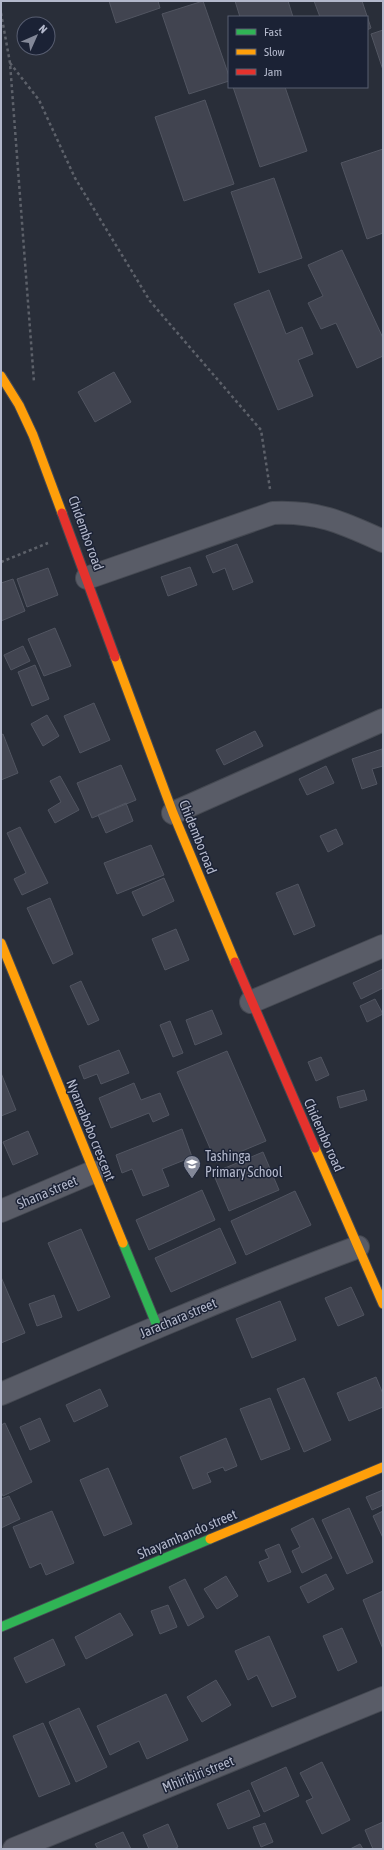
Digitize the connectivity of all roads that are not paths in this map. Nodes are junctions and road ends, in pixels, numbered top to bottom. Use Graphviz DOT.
graph roads {
  1 [pos="1,376"];
  2 [pos="383,541"];
  3 [pos="87,578"];
  4 [pos="383,720"];
  5 [pos="173,813"];
  6 [pos="1,943"];
  7 [pos="383,946"];
  8 [pos="251,1002"];
  9 [pos="94,1172"];
  10 [pos="1,1211"];
  11 [pos="358,1247"];
  12 [pos="383,1304"];
  13 [pos="156,1326"];
  14 [pos="1,1394"];
  15 [pos="383,1467"];
  16 [pos="1,1628"];
  17 [pos="383,1698"];
  18 [pos="14,1849"];
  1 -- 3 [label="street, Chidembo road"];
  2 -- 3 [label="street"];
  3 -- 5 [label="street, Chidembo road"];
  4 -- 5 [label="street"];
  5 -- 8 [label="street, Chidembo road"];
  6 -- 9 [label="street, Nyamabobo crescent"];
  7 -- 8 [label="street"];
  8 -- 11 [label="street, Chidembo road"];
  9 -- 10 [label="street, Shana street"];
  9 -- 13 [label="street, Nyamabobo crescent"];
  11 -- 12 [label="street, Chidembo road"];
  11 -- 13 [label="street, Jarachara street"];
  13 -- 14 [label="street, Jarachara street"];
  15 -- 16 [label="street, Shayamhando street"];
  17 -- 18 [label="street, Mhiribiri street"];
}
